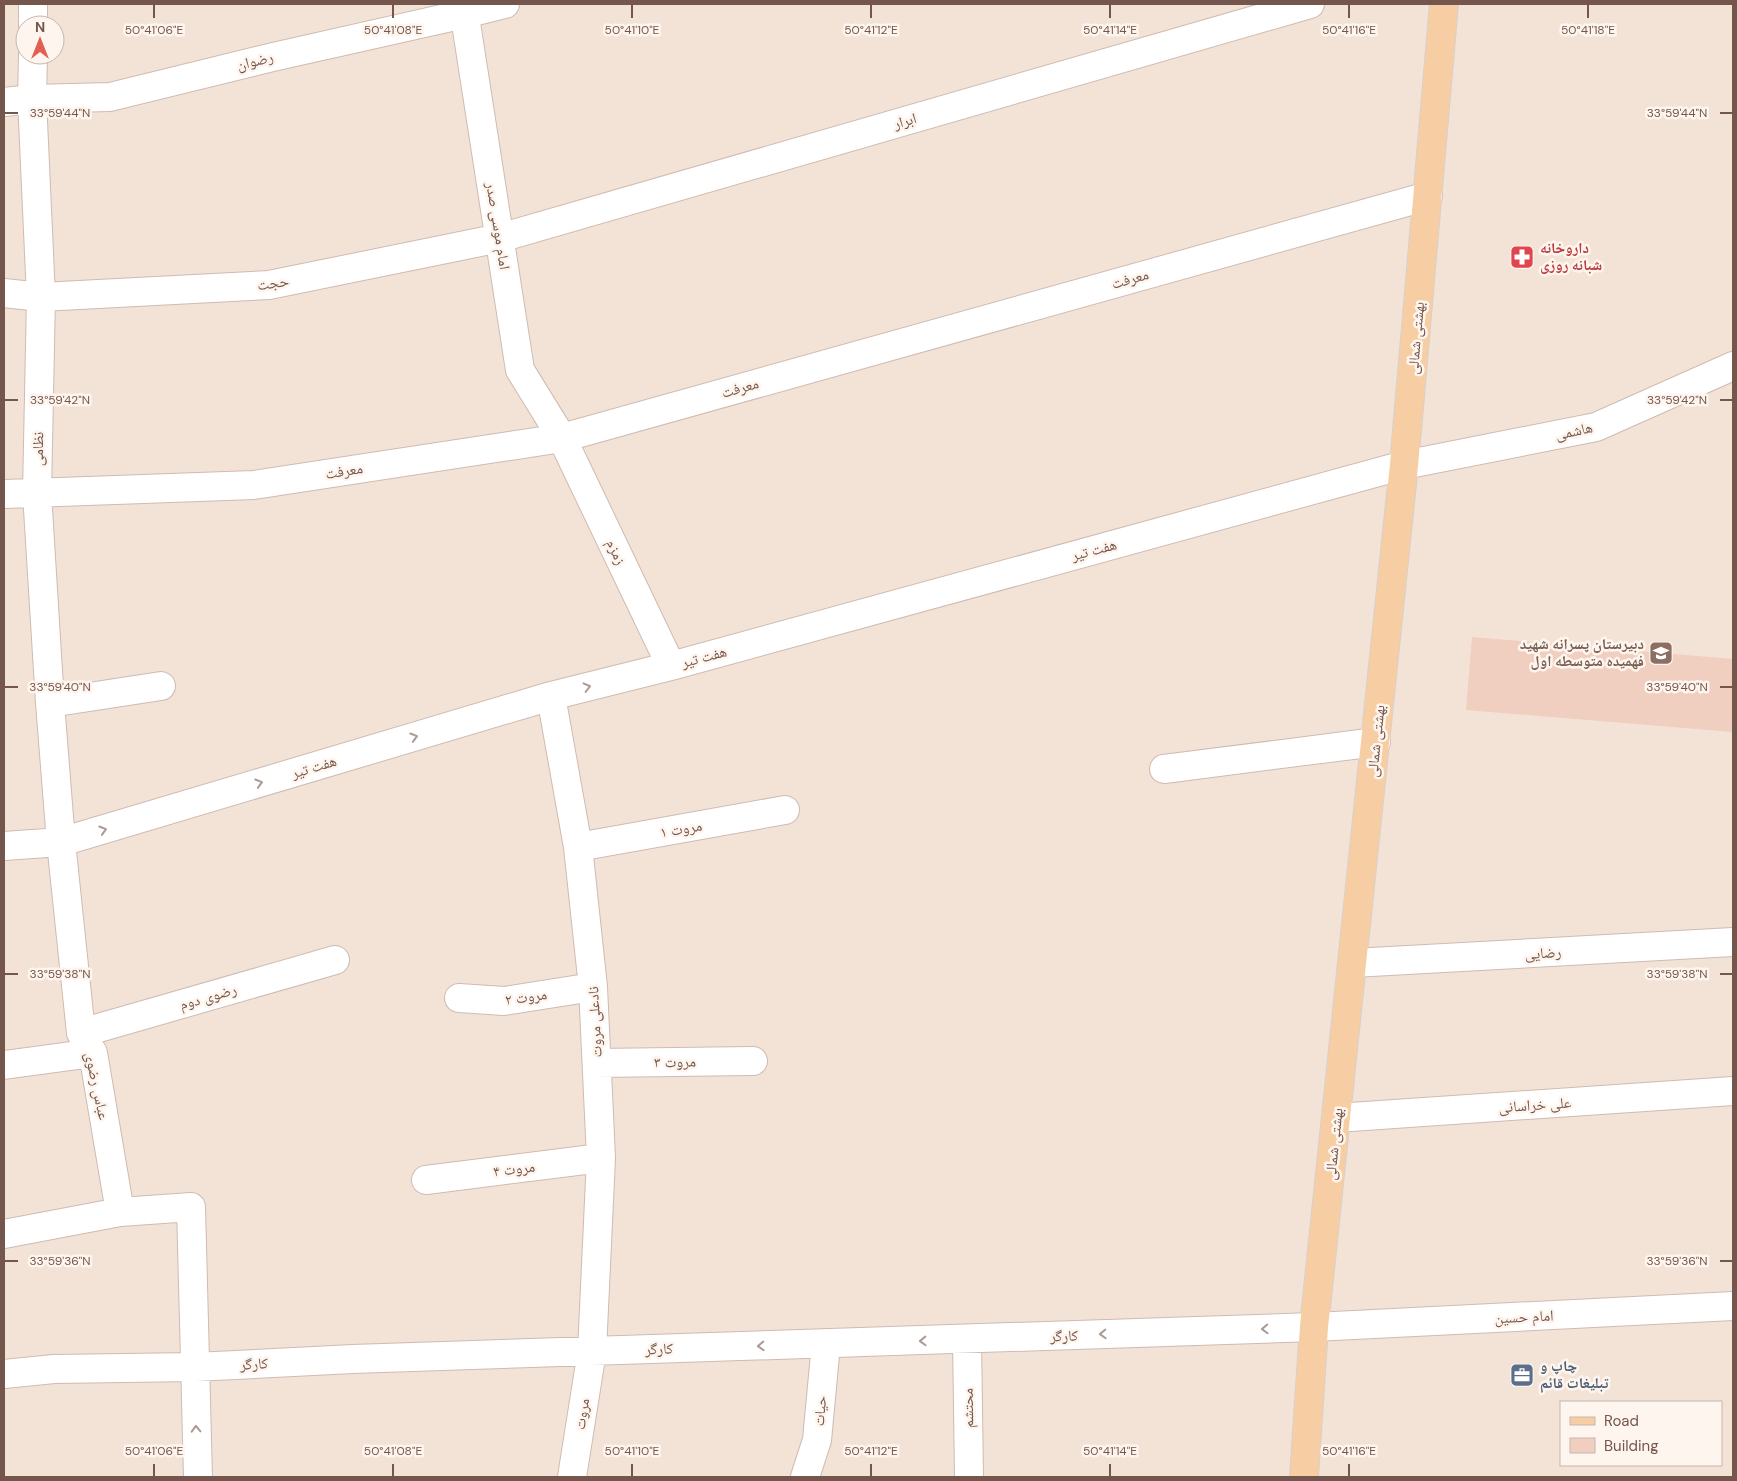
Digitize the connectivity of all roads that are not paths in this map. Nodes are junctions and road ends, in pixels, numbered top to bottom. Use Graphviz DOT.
graph roads {
  1 [pos="504,4"];
  2 [pos="1310,4"];
  3 [pos="1444,4"];
  4 [pos="464,9"];
  5 [pos="32,65"];
  6 [pos="32,99"];
  7 [pos="4,102"];
  8 [pos="1428,196"];
  9 [pos="500,238"];
  10 [pos="4,292"];
  11 [pos="41,297"];
  12 [pos="1733,366"];
  13 [pos="562,438"];
  14 [pos="1404,465"];
  15 [pos="37,493"];
  16 [pos="4,494"];
  17 [pos="671,666"];
  18 [pos="162,686"];
  19 [pos="551,696"];
  20 [pos="50,703"];
  21 [pos="1376,742"];
  22 [pos="1164,769"];
  23 [pos="785,810"];
  24 [pos="61,842"];
  25 [pos="4,846"];
  26 [pos="578,847"];
  27 [pos="1733,942"];
  28 [pos="339,963"];
  29 [pos="1353,963"];
  30 [pos="593,987"];
  31 [pos="459,998"];
  32 [pos="87,1043"];
  33 [pos="753,1061"];
  34 [pos="598,1063"];
  35 [pos="4,1065"];
  36 [pos="1733,1091"];
  37 [pos="1336,1118"];
  38 [pos="601,1158"];
  39 [pos="426,1180"];
  40 [pos="120,1212"];
  41 [pos="4,1234"];
  42 [pos="1733,1306"];
  43 [pos="1314,1327"];
  44 [pos="967,1339"];
  45 [pos="826,1344"];
  46 [pos="592,1351"];
  47 [pos="195,1367"];
  48 [pos="4,1374"];
  49 [pos="198,1477"];
  50 [pos="572,1477"];
  51 [pos="805,1477"];
  52 [pos="969,1477"];
  53 [pos="1304,1477"];
  1 -- 4 [label="street, رضوان"];
  2 -- 9 [label="street, ابرار"];
  3 -- 8 [label="main road, بهشتی شمالی"];
  4 -- 6 [label="street, رضوان"];
  4 -- 9 [label="street, امام موسی صدر"];
  5 -- 6 [label="street, نظامی"];
  6 -- 7 [label="street, رضوان"];
  6 -- 11 [label="street, نظامی"];
  8 -- 13 [label="street, معرفت"];
  8 -- 14 [label="main road, بهشتی شمالی"];
  9 -- 11 [label="street, حجت"];
  9 -- 13 [label="street, امام موسی صدر"];
  10 -- 11 [label="street, حجت"];
  11 -- 15 [label="street, نظامی"];
  12 -- 14 [label="street, هاشمی"];
  13 -- 15 [label="street, معرفت"];
  13 -- 17 [label="street, زمزم"];
  14 -- 17 [label="street, هفت تیر"];
  14 -- 21 [label="main road, بهشتی شمالی"];
  15 -- 16 [label="street, معرفت"];
  15 -- 20 [label="street, نظامی"];
  19 -- 17 [label="street, هفت تیر, one-way"];
  18 -- 20 [label="street"];
  24 -- 19 [label="street, هفت تیر, one-way"];
  19 -- 26 [label="street, نادعلی مروت"];
  20 -- 24 [label="street, نظامی"];
  21 -- 22 [label="street"];
  21 -- 29 [label="main road, بهشتی شمالی"];
  23 -- 26 [label="street, مروت ۱"];
  24 -- 25 [label="street, هفت تیر"];
  24 -- 32 [label="street, عباس رضوی"];
  26 -- 30 [label="street, نادعلی مروت"];
  27 -- 29 [label="street, رضایی"];
  28 -- 32 [label="street, رضوی دوم"];
  29 -- 37 [label="main road, بهشتی شمالی"];
  30 -- 31 [label="street, مروت ۲"];
  30 -- 34 [label="street, نادعلی مروت"];
  32 -- 35 [label="street, رضوی دوم"];
  32 -- 40 [label="street, عباس رضوی"];
  33 -- 34 [label="street, مروت ۳"];
  34 -- 38 [label="street, نادعلی مروت"];
  36 -- 37 [label="street, علی خراسانی"];
  37 -- 43 [label="main road, بهشتی شمالی"];
  38 -- 39 [label="street, مروت ۴"];
  38 -- 46 [label="street, نادعلی مروت"];
  40 -- 41 [label="street"];
  40 -- 47 [label="street"];
  42 -- 43 [label="street, امام حسین"];
  43 -- 44 [label="street, کارگر, one-way"];
  43 -- 53 [label="main road, بهشتی شمالی"];
  44 -- 45 [label="street, کارگر, one-way"];
  44 -- 52 [label="street, محتشم"];
  45 -- 46 [label="street, کارگر, one-way"];
  45 -- 51 [label="street, حیات"];
  46 -- 47 [label="street, کارگر"];
  46 -- 50 [label="street, مروت"];
  47 -- 48 [label="street, کارگر"];
  49 -- 47 [label="street, one-way"];
}
